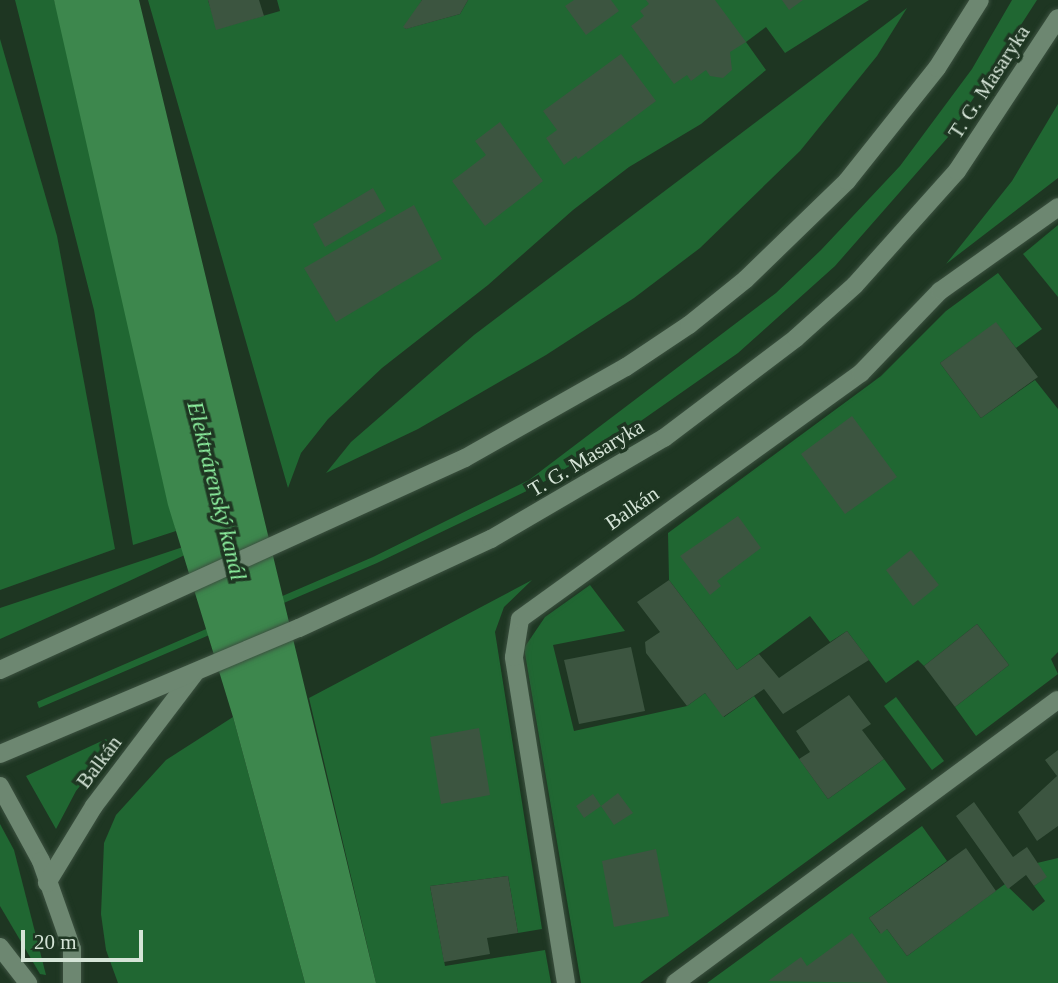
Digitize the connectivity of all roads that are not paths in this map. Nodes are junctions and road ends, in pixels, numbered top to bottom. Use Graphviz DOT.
graph roads {
  1 [pos="980,0"];
  2 [pos="1058,18"];
  3 [pos="1058,207"];
  4 [pos="0,670"];
  5 [pos="195,673"];
  6 [pos="1058,700"];
  7 [pos="0,754"];
  8 [pos="0,786"];
  9 [pos="47,883"];
  10 [pos="0,947"];
  11 [pos="28,983"];
  12 [pos="72,983"];
  13 [pos="566,983"];
  14 [pos="675,983"];
  1 -- 4 [label="street"];
  2 -- 5 [label="street, T. G. Masaryka"];
  3 -- 13 [label="street, Balkán"];
  5 -- 7 [label="street, T. G. Masaryka"];
  5 -- 9 [label="street, Balkán"];
  6 -- 14 [label="street"];
  8 -- 9 [label="street"];
  9 -- 12 [label="street"];
  10 -- 11 [label="street"];
}
